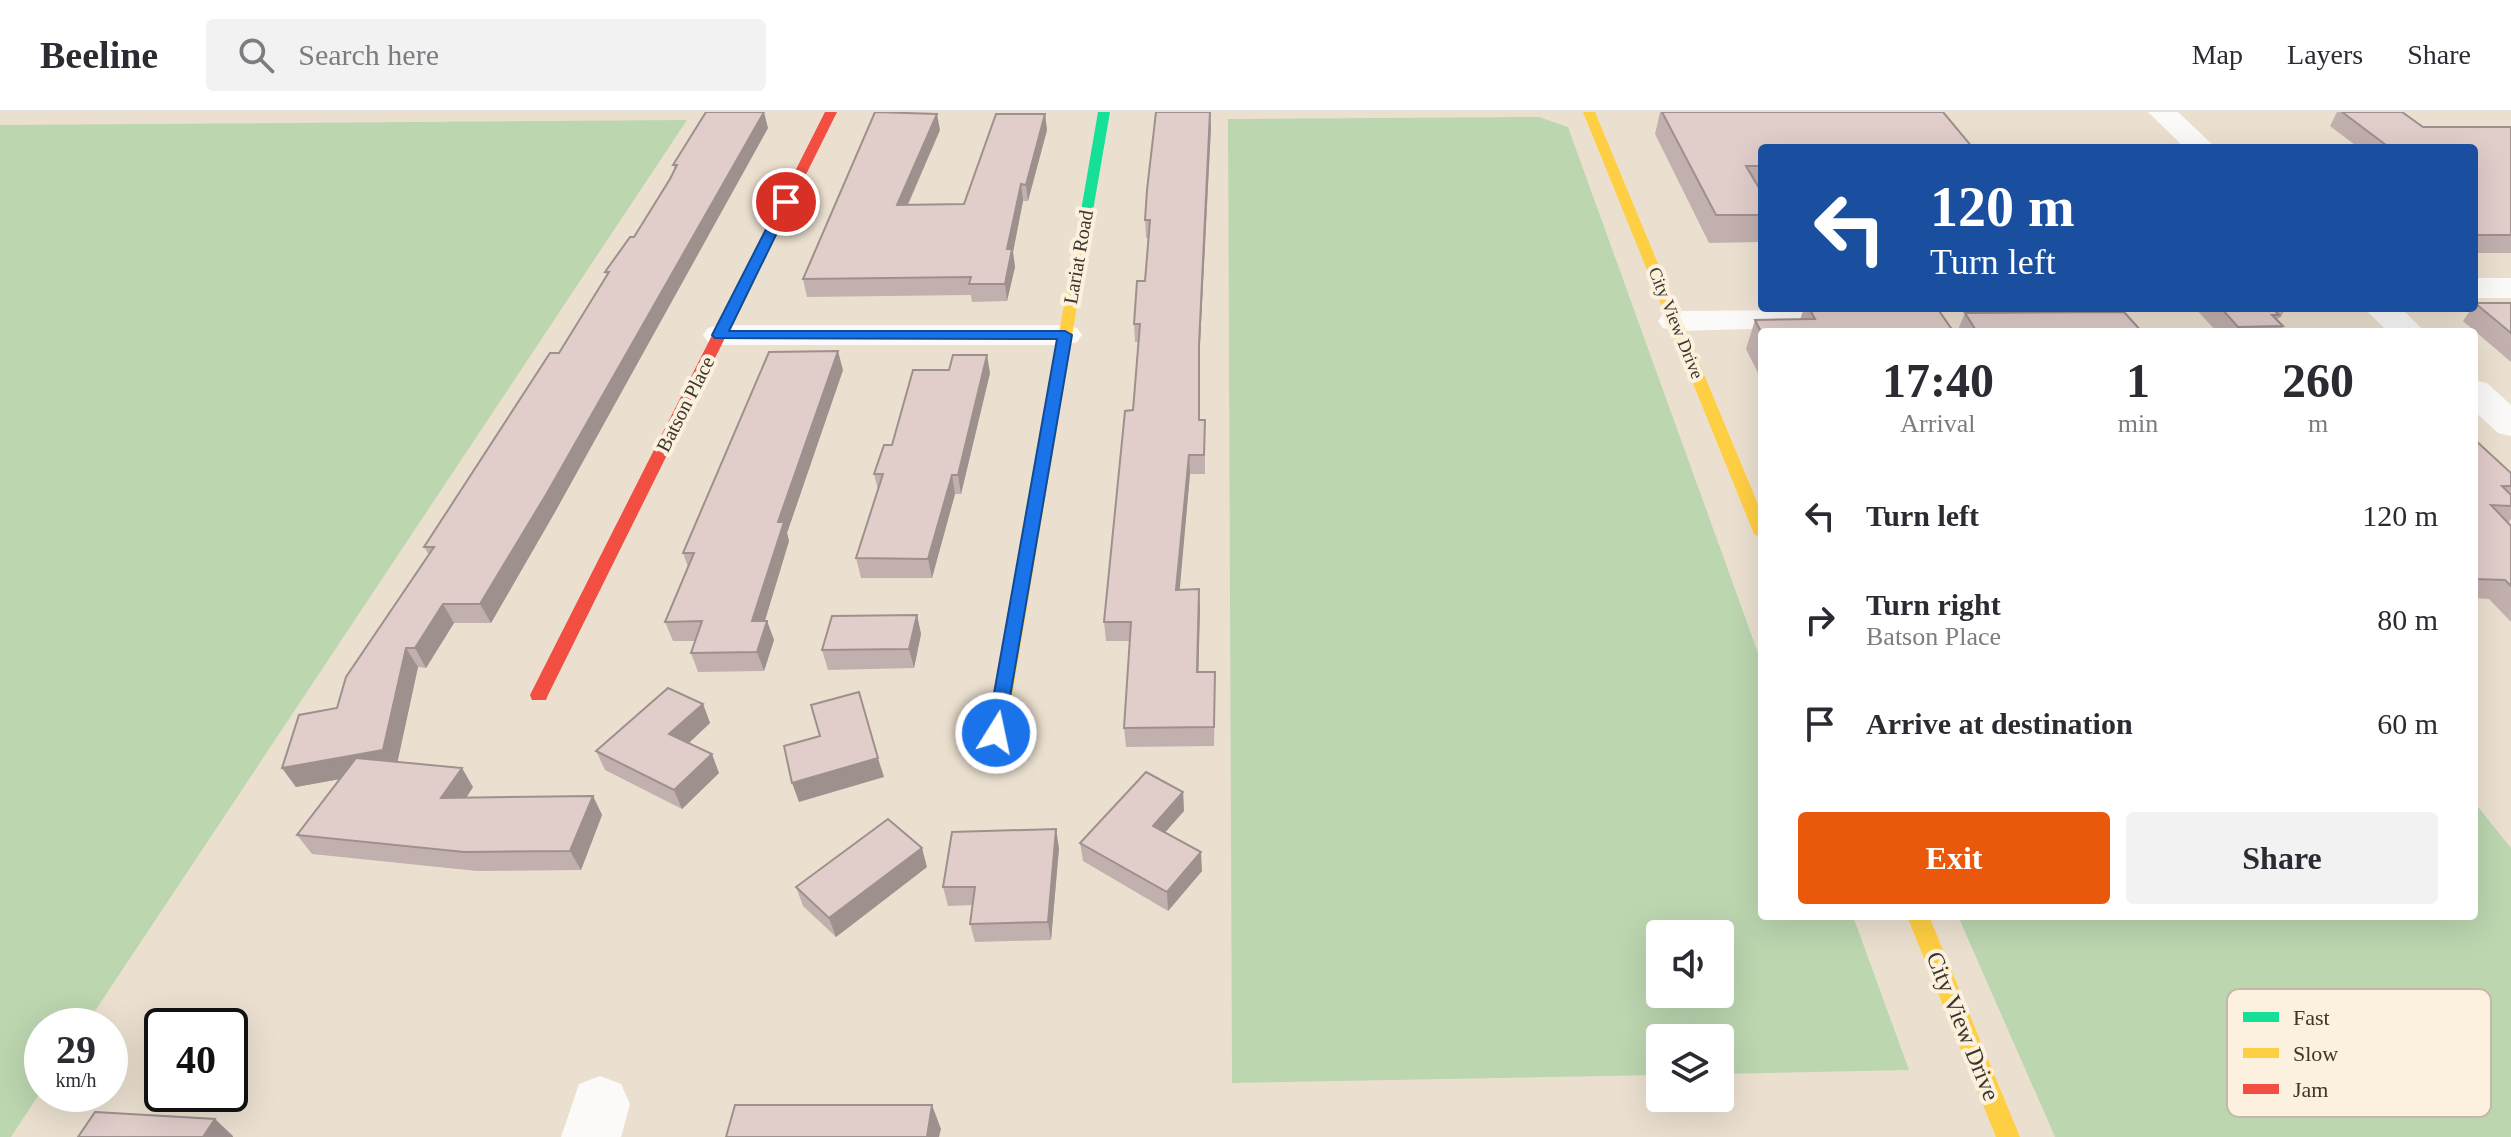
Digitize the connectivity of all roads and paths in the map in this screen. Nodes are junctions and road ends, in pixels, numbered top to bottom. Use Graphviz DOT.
graph roads {
  1 [pos="831,112"];
  2 [pos="1104,112"];
  3 [pos="1589,112"];
  4 [pos="2162,112"];
  5 [pos="2198,144"];
  6 [pos="2478,288"];
  7 [pos="2511,288"];
  8 [pos="2386,312"];
  9 [pos="1851,319"];
  10 [pos="1675,321"];
  11 [pos="2404,328"];
  12 [pos="720,335"];
  13 [pos="1065,335"];
  14 [pos="2478,395"];
  15 [pos="2511,425"];
  16 [pos="1758,524"];
  17 [pos="539,695"];
  18 [pos="996,733"];
  19 [pos="1920,920"];
  20 [pos="2008,1137"];
  1 -- 12 [label="street, Batson Place"];
  2 -- 13 [label="street, Lariat Road"];
  3 -- 10 [label="street, City View Drive"];
  4 -- 5 [label="street"];
  6 -- 7 [label="street"];
  8 -- 11 [label="street"];
  9 -- 10 [label="street"];
  10 -- 16 [label="street, City View Drive"];
  12 -- 13 [label="street"];
  12 -- 17 [label="street, Batson Place"];
  13 -- 18 [label="street, Lariat Road"];
  14 -- 15 [label="street"];
  19 -- 20 [label="street, City View Drive"];
}
